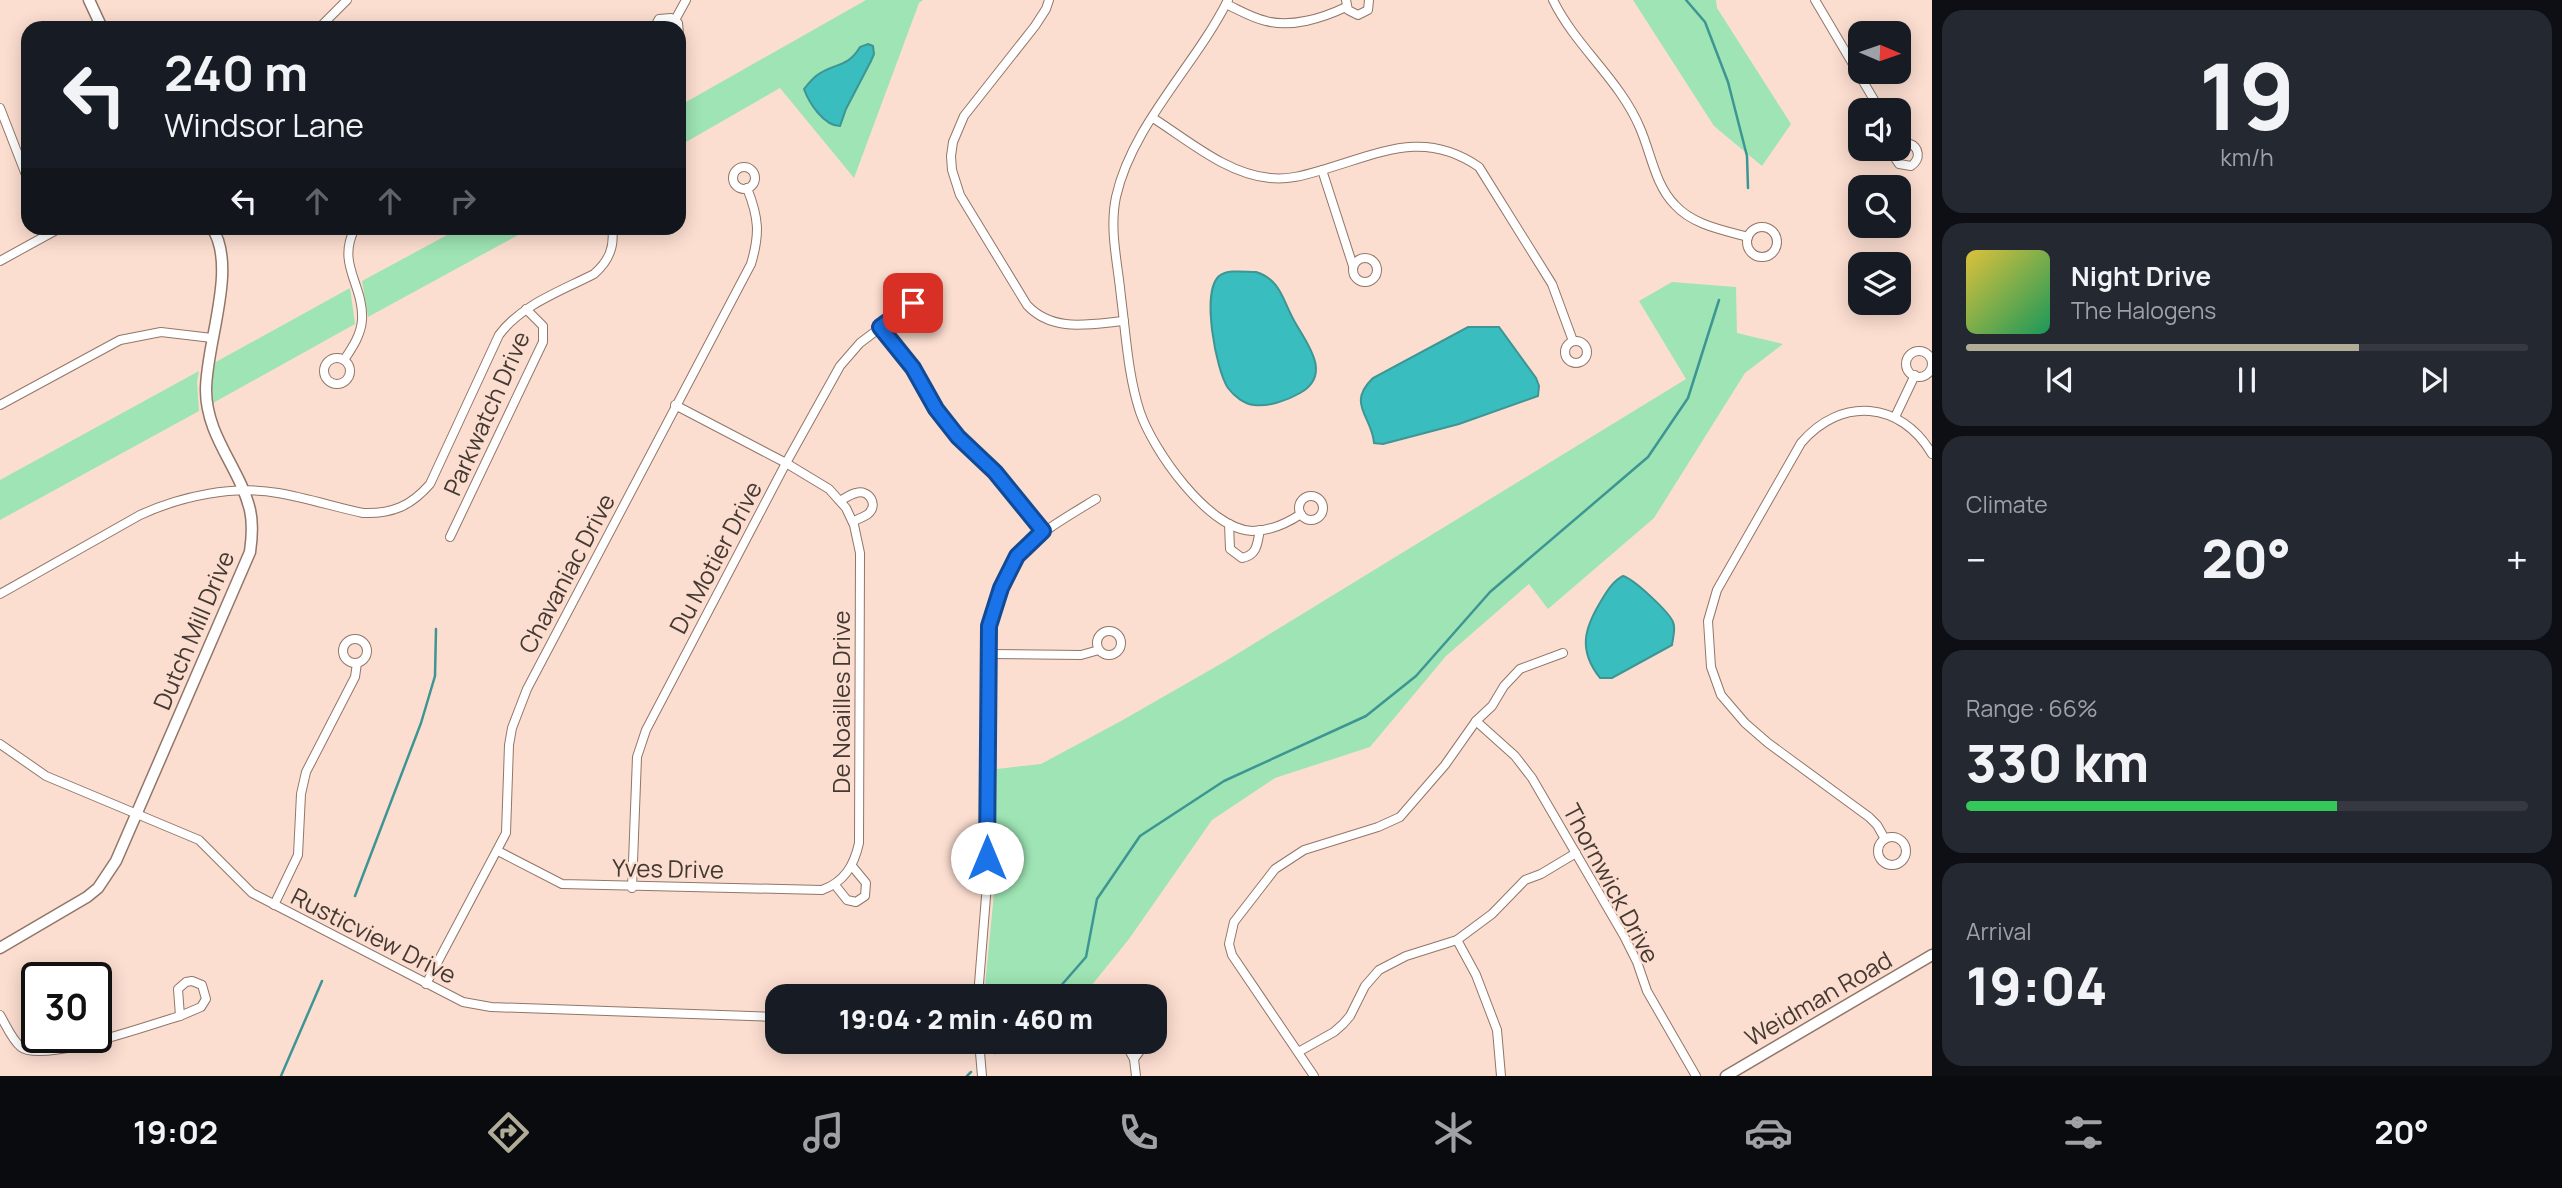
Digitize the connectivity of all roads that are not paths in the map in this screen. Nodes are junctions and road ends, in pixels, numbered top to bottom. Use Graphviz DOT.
graph roads {
  1 [pos="89,0"];
  2 [pos="347,0"];
  3 [pos="686,0"];
  4 [pos="1049,0"];
  5 [pos="1369,0"];
  6 [pos="1553,0"];
  7 [pos="1815,0"];
  8 [pos="1227,2"];
  9 [pos="1346,3"];
  10 [pos="675,20"];
  11 [pos="99,21"];
  12 [pos="326,21"];
  13 [pos="658,21"];
  14 [pos="1874,98"];
  15 [pos="0,108"];
  16 [pos="1153,118"];
  17 [pos="21,162"];
  18 [pos="1321,170"];
  19 [pos="747,188"];
  20 [pos="46,235"];
  21 [pos="216,235"];
  22 [pos="352,235"];
  23 [pos="613,235"];
  24 [pos="1748,237"];
  25 [pos="0,261"];
  26 [pos="1353,266"];
  27 [pos="929,291"];
  28 [pos="526,309"];
  29 [pos="1124,321"];
  30 [pos="880,327"];
  31 [pos="212,338"];
  32 [pos="1573,341"];
  33 [pos="344,360"];
  34 [pos="1915,376"];
  35 [pos="0,405"];
  36 [pos="675,405"];
  37 [pos="1895,417"];
  38 [pos="1932,454"];
  39 [pos="786,463"];
  40 [pos="243,492"];
  41 [pos="1097,499"];
  42 [pos="841,501"];
  43 [pos="1301,514"];
  44 [pos="853,522"];
  45 [pos="1229,524"];
  46 [pos="1260,530"];
  47 [pos="1043,531"];
  48 [pos="450,537"];
  49 [pos="0,594"];
  50 [pos="1099,650"];
  51 [pos="1563,653"];
  52 [pos="989,654"];
  53 [pos="357,663"];
  54 [pos="1476,721"];
  55 [pos="0,744"];
  56 [pos="135,814"];
  57 [pos="1885,839"];
  58 [pos="498,851"];
  59 [pos="1576,853"];
  60 [pos="852,866"];
  61 [pos="838,882"];
  62 [pos="632,888"];
  63 [pos="274,905"];
  64 [pos="1457,940"];
  65 [pos="0,948"];
  66 [pos="1932,956"];
  67 [pos="426,984"];
  68 [pos="979,984"];
  69 [pos="0,1015"];
  70 [pos="180,1016"];
  71 [pos="765,1017"];
  72 [pos="1300,1051"];
  73 [pos="980,1054"];
  74 [pos="1131,1054"];
  75 [pos="1138,1054"];
  76 [pos="1134,1059"];
  77 [pos="982,1076"];
  78 [pos="1136,1076"];
  79 [pos="1314,1076"];
  80 [pos="1502,1076"];
  81 [pos="1696,1076"];
  82 [pos="1726,1076"];
  1 -- 11 [label="street"];
  2 -- 12 [label="street"];
  3 -- 10 [label="street"];
  4 -- 29 [label="street"];
  5 -- 9 [label="street"];
  6 -- 24 [label="street"];
  7 -- 14 [label="street"];
  8 -- 9 [label="street"];
  8 -- 16 [label="street"];
  10 -- 13 [label="street"];
  15 -- 17 [label="street"];
  16 -- 18 [label="street"];
  16 -- 29 [label="street"];
  18 -- 26 [label="street"];
  18 -- 32 [label="street"];
  19 -- 36 [label="street, Chavaniac Drive"];
  20 -- 25 [label="street"];
  21 -- 31 [label="street, Dutch Mill Drive"];
  22 -- 33 [label="street"];
  23 -- 28 [label="street, Parkwatch Drive"];
  27 -- 30 [label="street, Du Motier Drive"];
  28 -- 40 [label="street, Parkwatch Drive"];
  28 -- 48 [label="street, Parkwatch Drive"];
  29 -- 45 [label="street"];
  30 -- 39 [label="street, Du Motier Drive"];
  30 -- 47 [label="street"];
  31 -- 35 [label="street"];
  31 -- 40 [label="street, Dutch Mill Drive"];
  34 -- 37 [label="street"];
  36 -- 39 [label="street, De Noailles Drive"];
  36 -- 58 [label="street, Chavaniac Drive"];
  37 -- 38 [label="street"];
  37 -- 57 [label="street"];
  39 -- 42 [label="street, De Noailles Drive"];
  39 -- 62 [label="street, Du Motier Drive"];
  40 -- 49 [label="street, Parkwatch Drive"];
  40 -- 56 [label="street, Dutch Mill Drive"];
  41 -- 47 [label="street"];
  42 -- 44 [label="street, De Noailles Drive"];
  42 -- 44 [label="street"];
  43 -- 46 [label="street"];
  44 -- 60 [label="street, De Noailles Drive"];
  45 -- 46 [label="street"];
  45 -- 46 [label="street"];
  47 -- 52 [label="street"];
  50 -- 52 [label="street"];
  51 -- 54 [label="street"];
  52 -- 68 [label="street"];
  53 -- 63 [label="street"];
  54 -- 59 [label="street, Thornwick Drive"];
  54 -- 72 [label="street"];
  55 -- 56 [label="street, Rusticview Drive"];
  56 -- 63 [label="street, Rusticview Drive"];
  56 -- 65 [label="street, Dutch Mill Drive"];
  58 -- 62 [label="street, Yves Drive"];
  58 -- 67 [label="street, Chavaniac Drive"];
  59 -- 64 [label="street"];
  59 -- 81 [label="street, Thornwick Drive"];
  60 -- 61 [label="street, De Noailles Drive"];
  60 -- 61 [label="street"];
  61 -- 62 [label="street, Yves Drive"];
  63 -- 67 [label="street, Rusticview Drive"];
  64 -- 72 [label="street"];
  64 -- 80 [label="street"];
  66 -- 82 [label="street, Weidman Road"];
  67 -- 71 [label="street, Rusticview Drive"];
  69 -- 70 [label="street"];
  70 -- 70 [label="street"];
  72 -- 79 [label="street"];
  73 -- 77 [label="street"];
  74 -- 76 [label="street"];
  75 -- 76 [label="street"];
  76 -- 78 [label="street"];
}
